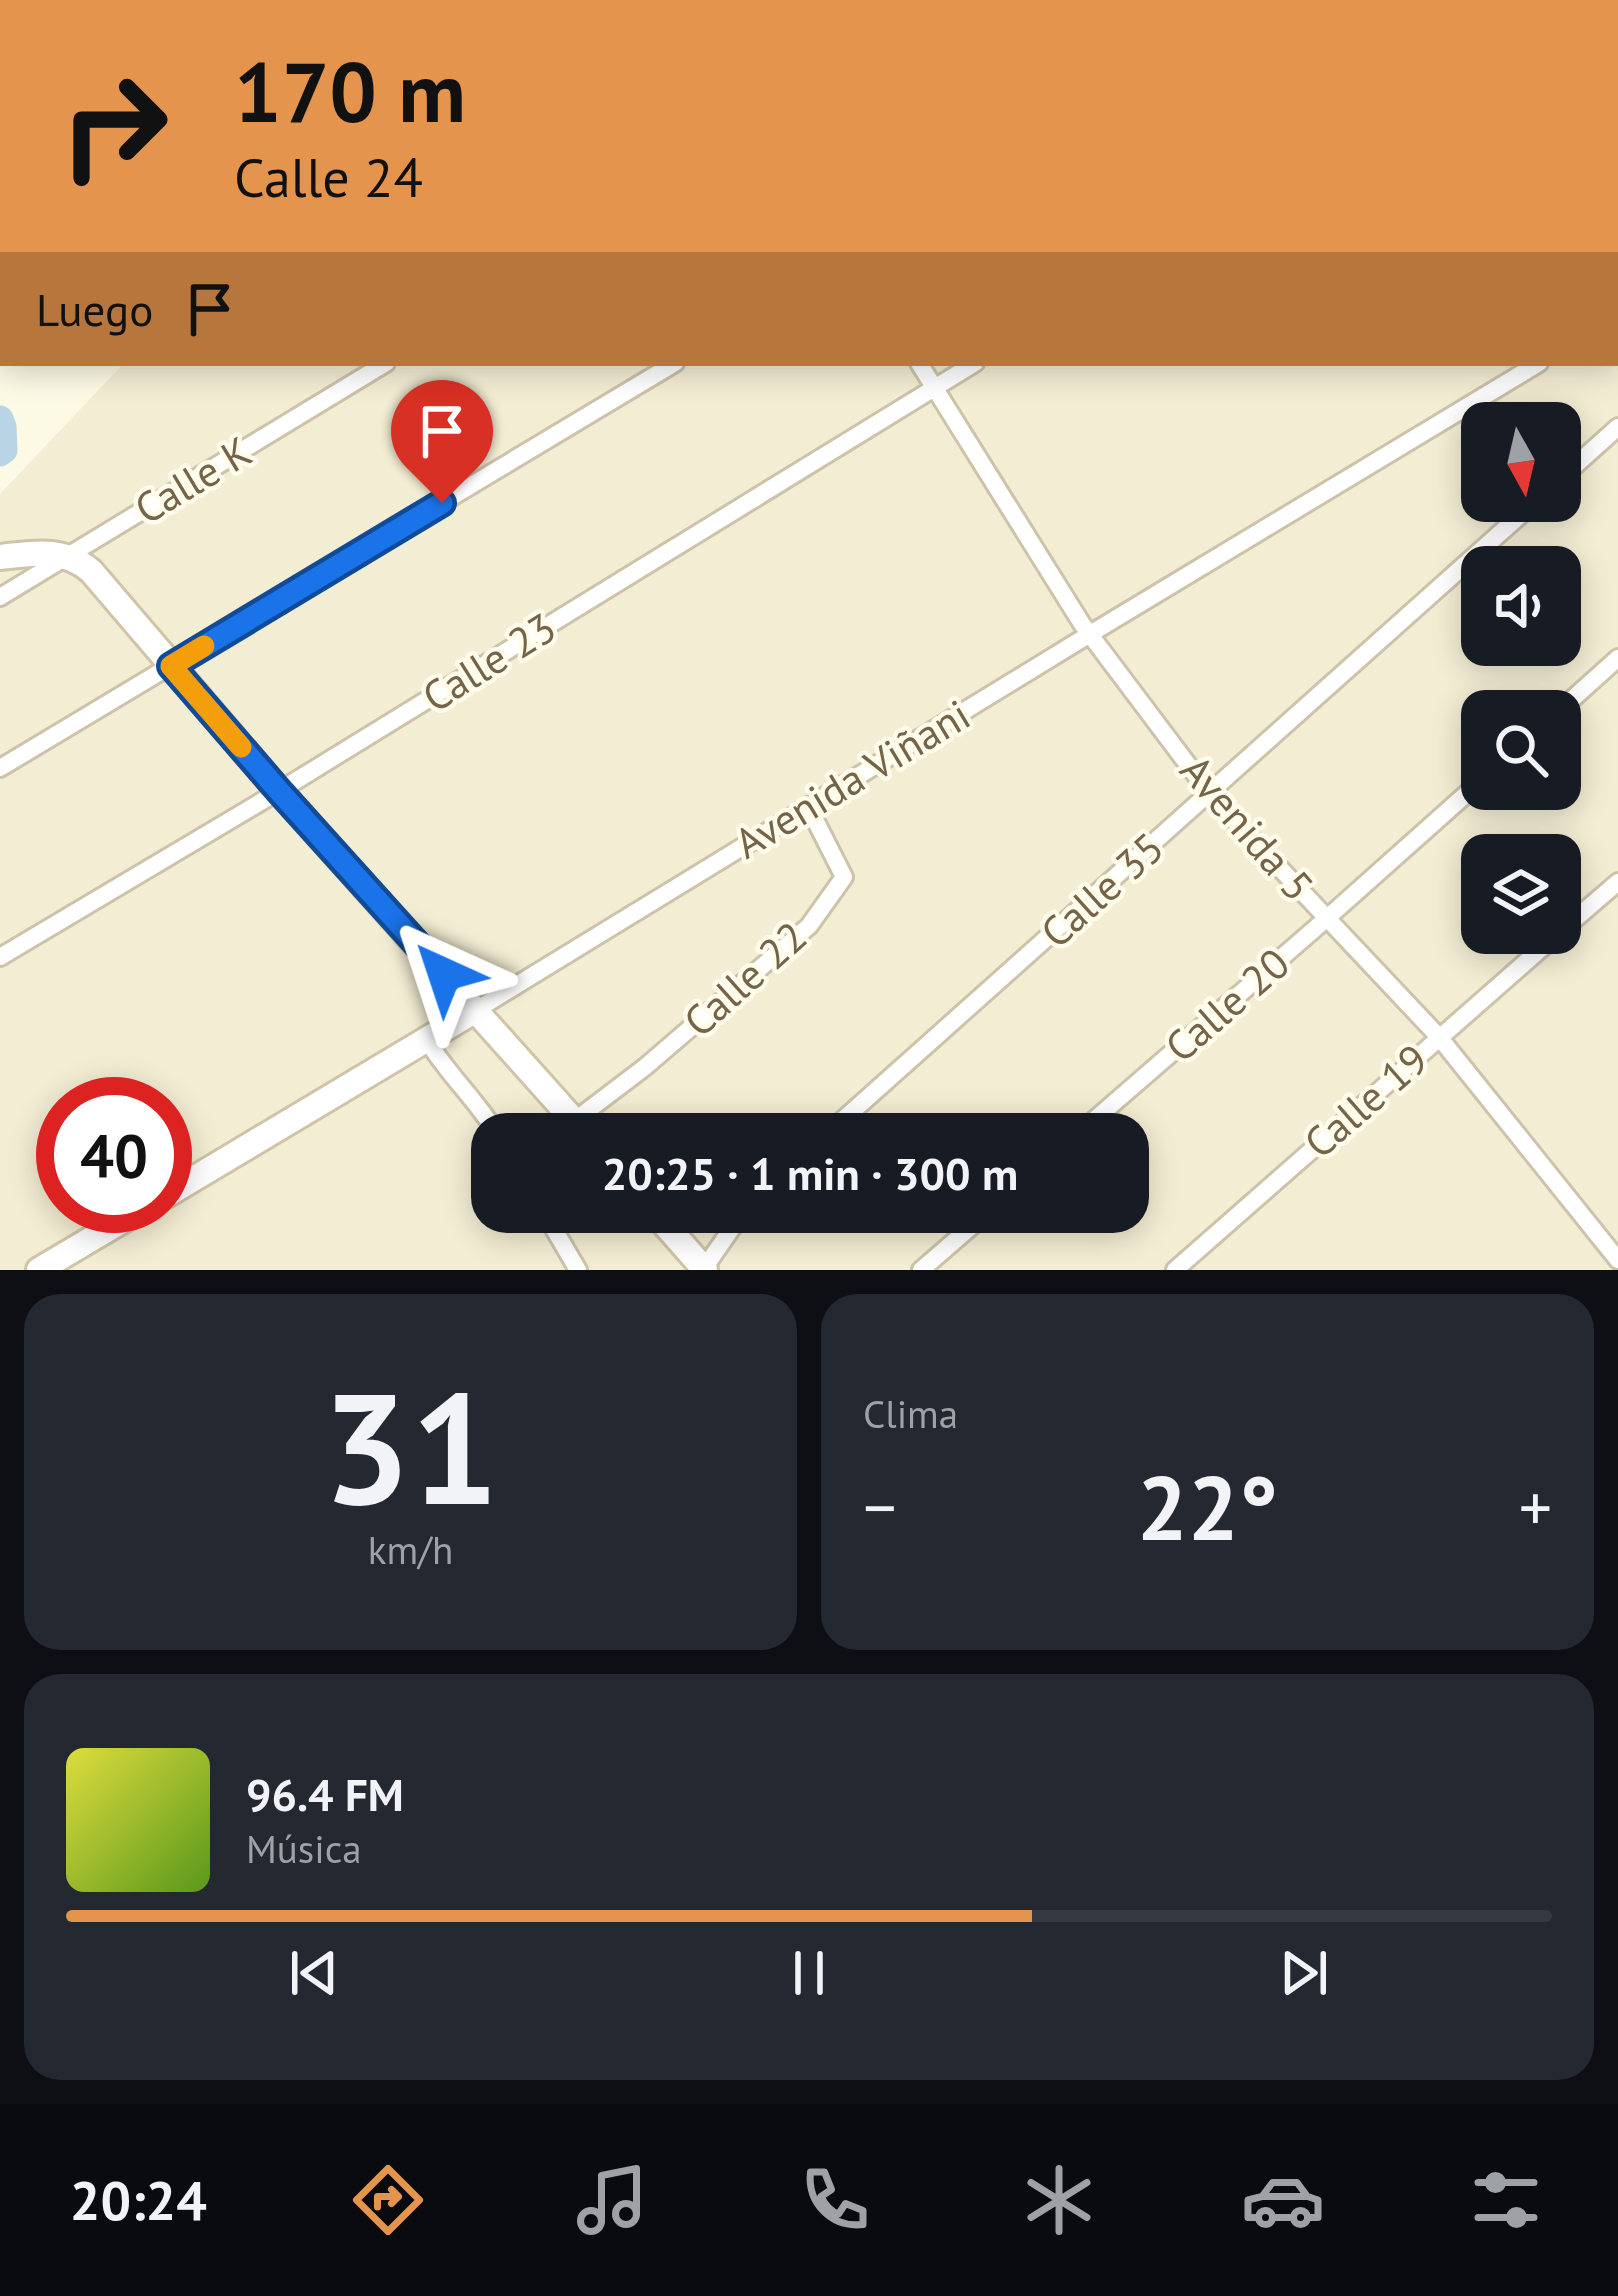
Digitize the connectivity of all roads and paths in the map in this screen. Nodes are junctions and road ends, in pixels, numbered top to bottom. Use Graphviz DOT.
graph roads {
  1 [pos="381,366"];
  2 [pos="670,366"];
  3 [pos="921,366"];
  4 [pos="970,366"];
  5 [pos="1534,366"];
  6 [pos="934,387"];
  7 [pos="1618,428"];
  8 [pos="1581,461"];
  9 [pos="1513,522"];
  10 [pos="68,556"];
  11 [pos="0,557"];
  12 [pos="0,597"];
  13 [pos="1090,634"];
  14 [pos="1618,658"];
  15 [pos="171,666"];
  16 [pos="1581,691"];
  17 [pos="0,768"];
  18 [pos="279,791"];
  19 [pos="1210,794"];
  20 [pos="1461,799"];
  21 [pos="808,806"];
  22 [pos="1618,882"];
  23 [pos="1581,914"];
  24 [pos="1326,919"];
  25 [pos="1535,954"];
  26 [pos="0,957"];
  27 [pos="476,1010"];
  28 [pos="1439,1037"];
  29 [pos="427,1040"];
  30 [pos="483,1113"];
  31 [pos="568,1113"];
  32 [pos="595,1113"];
  33 [pos="851,1113"];
  34 [pos="1102,1113"];
  35 [pos="192,1180"];
  36 [pos="102,1233"];
  37 [pos="556,1233"];
  38 [pos="672,1233"];
  39 [pos="729,1233"];
  40 [pos="964,1233"];
  41 [pos="1618,1260"];
  42 [pos="40,1270"];
  43 [pos="578,1270"];
  44 [pos="704,1270"];
  45 [pos="921,1270"];
  46 [pos="1175,1270"];
  1 -- 10 [label="street, Calle K"];
  2 -- 15 [label="street"];
  3 -- 6 [label="street, Avenida 5"];
  4 -- 6 [label="street, Calle 23"];
  5 -- 13 [label="street, Avenida Viñani"];
  6 -- 13 [label="street, Avenida 5"];
  6 -- 18 [label="street, Calle 23"];
  7 -- 8 [label="street"];
  9 -- 19 [label="street, Calle 35"];
  10 -- 11 [label="street"];
  10 -- 12 [label="street, Calle K"];
  10 -- 15 [label="street"];
  13 -- 19 [label="street, Avenida 5"];
  13 -- 21 [label="street, Avenida Viñani"];
  14 -- 16 [label="street"];
  15 -- 17 [label="street"];
  15 -- 18 [label="street"];
  18 -- 26 [label="street, Calle 23"];
  18 -- 27 [label="street"];
  19 -- 24 [label="street, Avenida 5"];
  19 -- 33 [label="street, Calle 35"];
  20 -- 24 [label="street, Calle 20"];
  21 -- 27 [label="street, Avenida Viñani"];
  21 -- 32 [label="street, Calle 22"];
  22 -- 23 [label="street, Calle 19"];
  24 -- 28 [label="street, Avenida 5"];
  24 -- 34 [label="street, Calle 20"];
  25 -- 28 [label="street, Calle 19"];
  27 -- 29 [label="street, Avenida Viñani"];
  27 -- 31 [label="street"];
  28 -- 41 [label="street, Avenida 5"];
  28 -- 46 [label="street, Calle 19"];
  29 -- 30 [label="street"];
  29 -- 35 [label="street, Avenida Viñani"];
  36 -- 42 [label="street"];
  37 -- 43 [label="street"];
  38 -- 44 [label="street"];
  39 -- 44 [label="street"];
  40 -- 45 [label="street"];
}
